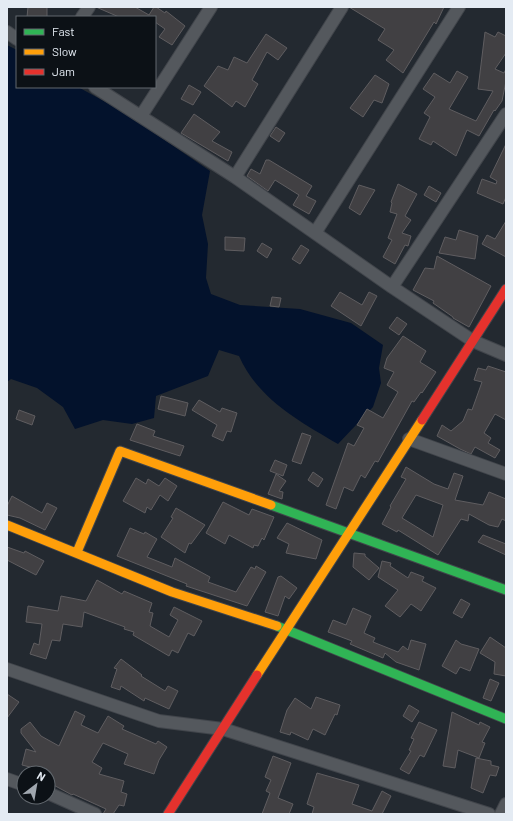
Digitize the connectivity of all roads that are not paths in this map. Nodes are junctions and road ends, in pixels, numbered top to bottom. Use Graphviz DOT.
graph roads {
  1 [pos="89,7"];
  2 [pos="211,7"];
  3 [pos="342,7"];
  4 [pos="459,7"];
  5 [pos="83,16"];
  6 [pos="7,32"];
  7 [pos="16,38"];
  8 [pos="97,88"];
  9 [pos="506,114"];
  10 [pos="141,116"];
  11 [pos="235,176"];
  12 [pos="314,233"];
  13 [pos="392,287"];
  14 [pos="506,289"];
  15 [pos="473,341"];
  16 [pos="506,355"];
  17 [pos="410,439"];
  18 [pos="506,474"];
  19 [pos="7,525"];
  20 [pos="348,534"];
  21 [pos="77,552"];
  22 [pos="506,590"];
  23 [pos="287,629"];
  24 [pos="7,669"];
  25 [pos="506,719"];
  26 [pos="222,729"];
  27 [pos="56,797"];
  28 [pos="506,804"];
  29 [pos="95,814"];
  30 [pos="168,814"];
  31 [pos="489,814"];
  32 [pos="502,814"];
  1 -- 5 [label="street"];
  2 -- 10 [label="street"];
  3 -- 11 [label="street"];
  4 -- 12 [label="street"];
  6 -- 7 [label="street"];
  8 -- 10 [label="street"];
  9 -- 13 [label="street"];
  10 -- 11 [label="street"];
  11 -- 12 [label="street"];
  12 -- 13 [label="street"];
  13 -- 15 [label="street"];
  14 -- 15 [label="street"];
  15 -- 16 [label="street"];
  15 -- 17 [label="street"];
  17 -- 18 [label="street"];
  17 -- 20 [label="street"];
  19 -- 21 [label="street"];
  20 -- 21 [label="street"];
  20 -- 22 [label="street"];
  20 -- 23 [label="street"];
  21 -- 23 [label="street"];
  23 -- 25 [label="street"];
  23 -- 26 [label="street"];
  24 -- 26 [label="street"];
  26 -- 30 [label="street"];
  26 -- 31 [label="street"];
  27 -- 29 [label="street"];
  28 -- 32 [label="street"];
}
